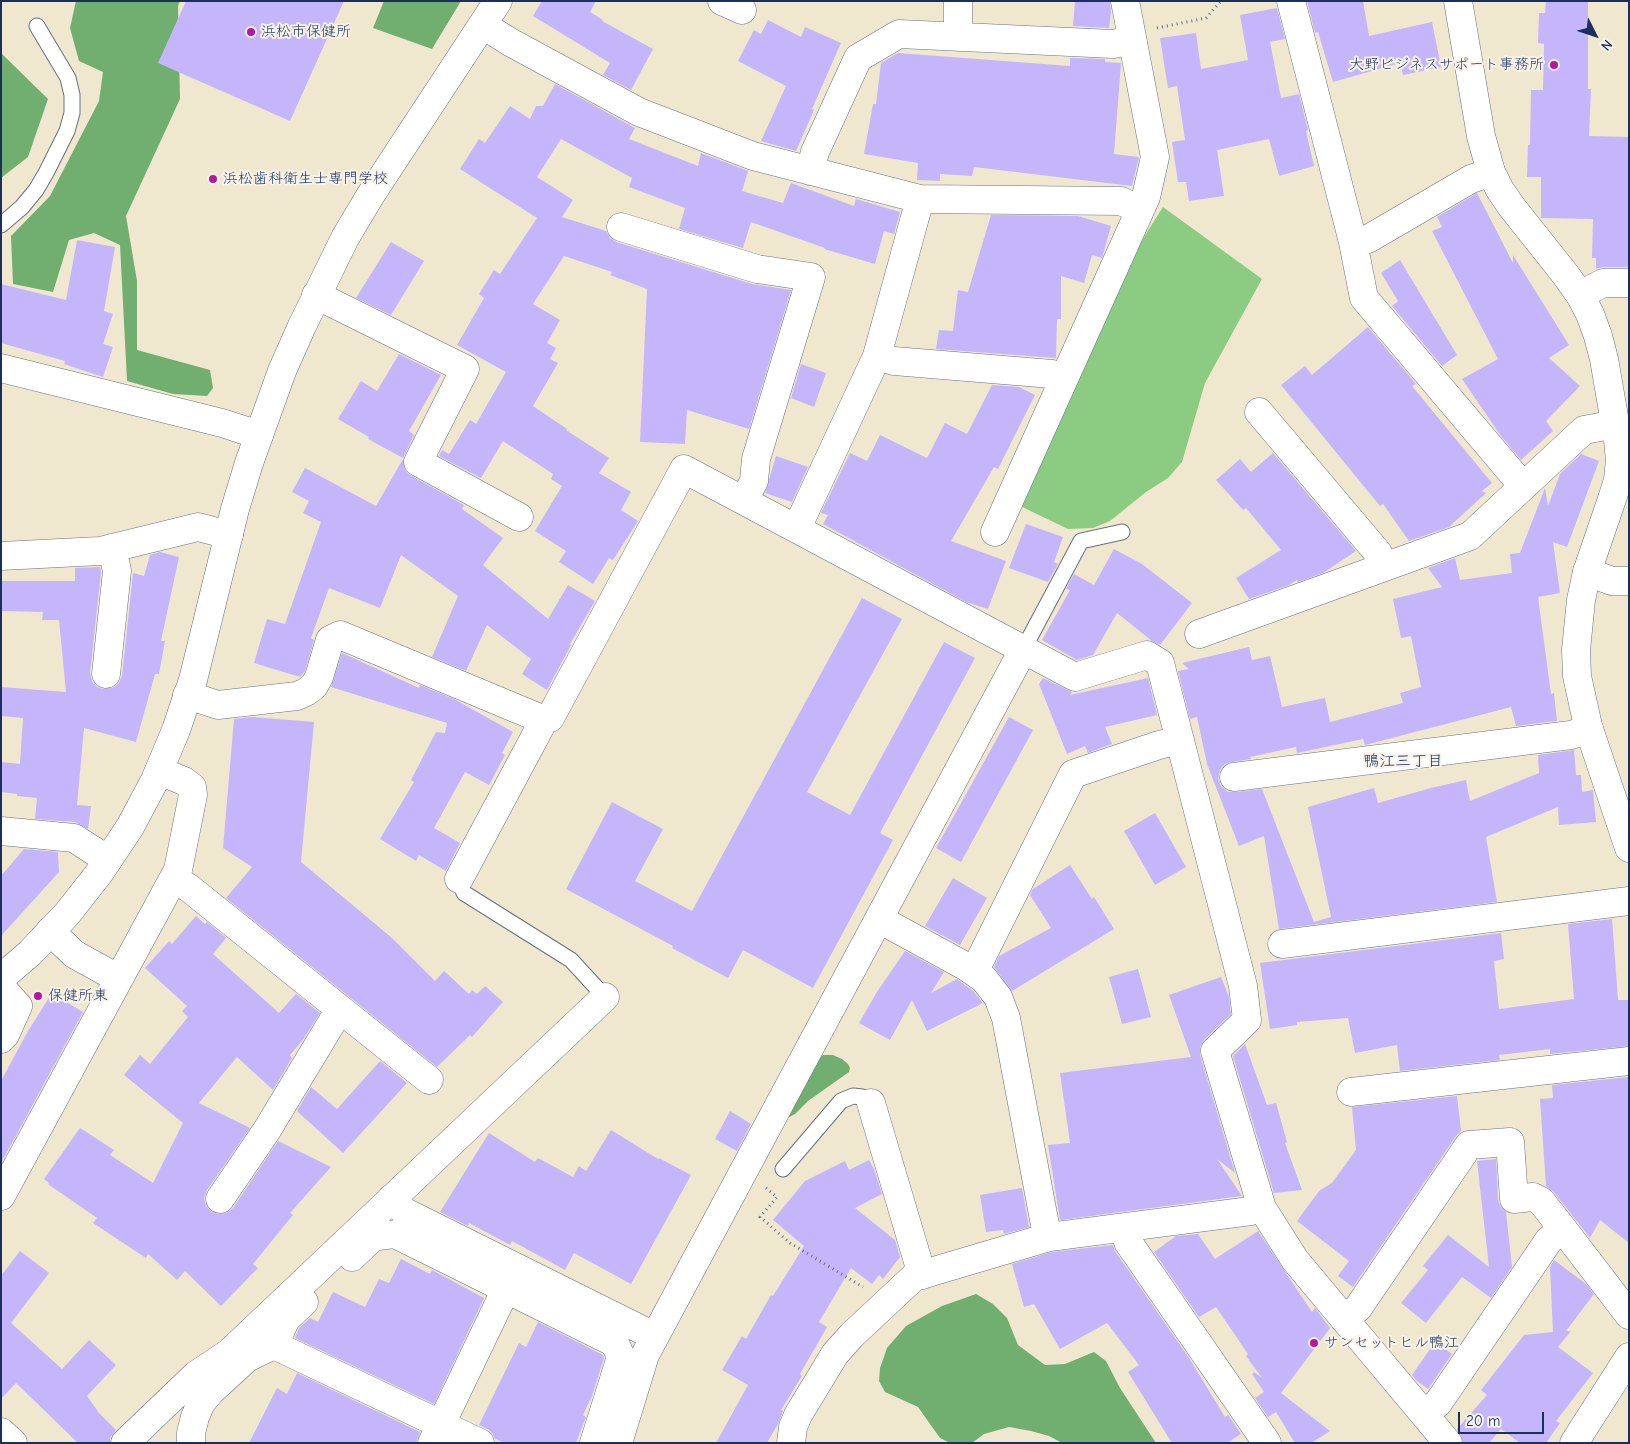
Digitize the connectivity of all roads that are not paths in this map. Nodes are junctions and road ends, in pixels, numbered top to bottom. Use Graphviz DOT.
graph roads {
  1 [pos="498,1"];
  2 [pos="958,1"];
  3 [pos="1125,1"];
  4 [pos="1291,1"];
  5 [pos="1458,1"];
  6 [pos="483,25"];
  7 [pos="37,26"];
  8 [pos="958,37"];
  9 [pos="1132,37"];
  10 [pos="810,171"];
  11 [pos="1491,172"];
  12 [pos="920,198"];
  13 [pos="1140,210"];
  14 [pos="1,225"];
  15 [pos="621,227"];
  16 [pos="1353,242"];
  17 [pos="1629,283"];
  18 [pos="316,295"];
  19 [pos="1580,295"];
  20 [pos="877,356"];
  21 [pos="1,368"];
  22 [pos="1064,380"];
  23 [pos="1260,412"];
  24 [pos="1616,424"];
  25 [pos="259,435"];
  26 [pos="1523,486"];
  27 [pos="744,500"];
  28 [pos="519,517"];
  29 [pos="796,528"];
  30 [pos="995,532"];
  31 [pos="1122,532"];
  32 [pos="229,535"];
  33 [pos="112,548"];
  34 [pos="1,556"];
  35 [pos="1383,567"];
  36 [pos="1587,572"];
  37 [pos="1629,581"];
  38 [pos="1199,634"];
  39 [pos="1024,650"];
  40 [pos="106,674"];
  41 [pos="188,695"];
  42 [pos="544,720"];
  43 [pos="1589,729"];
  44 [pos="1180,740"];
  45 [pos="159,771"];
  46 [pos="1234,777"];
  47 [pos="1,831"];
  48 [pos="1629,848"];
  49 [pos="108,860"];
  50 [pos="174,879"];
  51 [pos="459,879"];
  52 [pos="1629,901"];
  53 [pos="879,919"];
  54 [pos="50,932"];
  55 [pos="1282,944"];
  56 [pos="973,971"];
  57 [pos="1,978"];
  58 [pos="119,979"];
  59 [pos="1,987"];
  60 [pos="605,997"];
  61 [pos="340,1009"];
  62 [pos="1,1039"];
  63 [pos="1629,1062"];
  64 [pos="429,1080"];
  65 [pos="1352,1092"];
  66 [pos="871,1102"];
  67 [pos="783,1169"];
  68 [pos="1,1196"];
  69 [pos="392,1198"];
  70 [pos="220,1199"];
  71 [pos="1262,1208"];
  72 [pos="1126,1227"];
  73 [pos="1563,1229"];
  74 [pos="1049,1237"];
  75 [pos="922,1275"];
  76 [pos="506,1289"];
  77 [pos="1629,1315"];
  78 [pos="1344,1319"];
  79 [pos="654,1336"];
  80 [pos="274,1345"];
  81 [pos="1629,1358"];
  82 [pos="204,1383"];
  83 [pos="1424,1414"];
  84 [pos="1,1432"];
  85 [pos="437,1434"];
  86 [pos="12,1443"];
  87 [pos="125,1443"];
  88 [pos="190,1443"];
  89 [pos="480,1443"];
  90 [pos="594,1443"];
  91 [pos="618,1443"];
  92 [pos="791,1443"];
  93 [pos="1267,1443"];
  94 [pos="1448,1443"];
  95 [pos="1574,1443"];
  1 -- 6 [label="street"];
  2 -- 8 [label="street"];
  3 -- 9 [label="street"];
  4 -- 16 [label="street"];
  5 -- 11 [label="street"];
  6 -- 10 [label="street"];
  6 -- 18 [label="street"];
  7 -- 14 [label="lane"];
  8 -- 9 [label="street"];
  8 -- 10 [label="street"];
  9 -- 13 [label="street"];
  10 -- 12 [label="street"];
  11 -- 16 [label="street"];
  11 -- 19 [label="street"];
  12 -- 13 [label="street"];
  12 -- 20 [label="street"];
  13 -- 22 [label="street"];
  15 -- 27 [label="street"];
  16 -- 26 [label="street"];
  17 -- 19 [label="street"];
  18 -- 25 [label="street"];
  18 -- 28 [label="street"];
  19 -- 24 [label="street"];
  20 -- 22 [label="street"];
  20 -- 29 [label="street"];
  21 -- 25 [label="street"];
  22 -- 30 [label="street"];
  23 -- 35 [label="street"];
  24 -- 26 [label="street"];
  24 -- 36 [label="street"];
  25 -- 32 [label="street"];
  26 -- 35 [label="street"];
  27 -- 29 [label="street"];
  27 -- 42 [label="street"];
  29 -- 39 [label="street"];
  31 -- 39 [label="lane"];
  32 -- 33 [label="street"];
  32 -- 41 [label="street"];
  33 -- 34 [label="street"];
  33 -- 40 [label="street"];
  35 -- 38 [label="street"];
  36 -- 37 [label="street"];
  36 -- 43 [label="street"];
  39 -- 44 [label="street"];
  39 -- 53 [label="street"];
  41 -- 42 [label="street"];
  41 -- 45 [label="street"];
  42 -- 51 [label="street"];
  43 -- 46 [label="street"];
  43 -- 48 [label="street"];
  44 -- 56 [label="street"];
  44 -- 71 [label="street"];
  45 -- 49 [label="street"];
  45 -- 50 [label="street"];
  47 -- 49 [label="street"];
  49 -- 54 [label="street"];
  50 -- 58 [label="street"];
  50 -- 61 [label="street"];
  51 -- 60 [label="lane"];
  52 -- 55 [label="street"];
  53 -- 56 [label="street"];
  53 -- 79 [label="street"];
  54 -- 57 [label="street"];
  54 -- 58 [label="street"];
  56 -- 74 [label="street"];
  58 -- 68 [label="street"];
  59 -- 62 [label="street"];
  60 -- 69 [label="street"];
  61 -- 64 [label="street"];
  61 -- 70 [label="street"];
  63 -- 65 [label="street"];
  66 -- 67 [label="lane"];
  66 -- 75 [label="street"];
  69 -- 79 [label="street"];
  69 -- 82 [label="street"];
  71 -- 72 [label="street"];
  71 -- 78 [label="street"];
  72 -- 74 [label="street"];
  72 -- 93 [label="street"];
  73 -- 77 [label="street"];
  73 -- 78 [label="street"];
  73 -- 83 [label="street"];
  74 -- 75 [label="street"];
  75 -- 92 [label="street"];
  76 -- 80 [label="street"];
  76 -- 85 [label="street"];
  76 -- 90 [label="street"];
  78 -- 83 [label="street"];
  79 -- 91 [label="street"];
  80 -- 82 [label="street"];
  80 -- 85 [label="street"];
  81 -- 95 [label="street"];
  82 -- 87 [label="street"];
  82 -- 88 [label="street"];
  83 -- 94 [label="street"];
  84 -- 86 [label="street"];
  85 -- 89 [label="street"];
}
